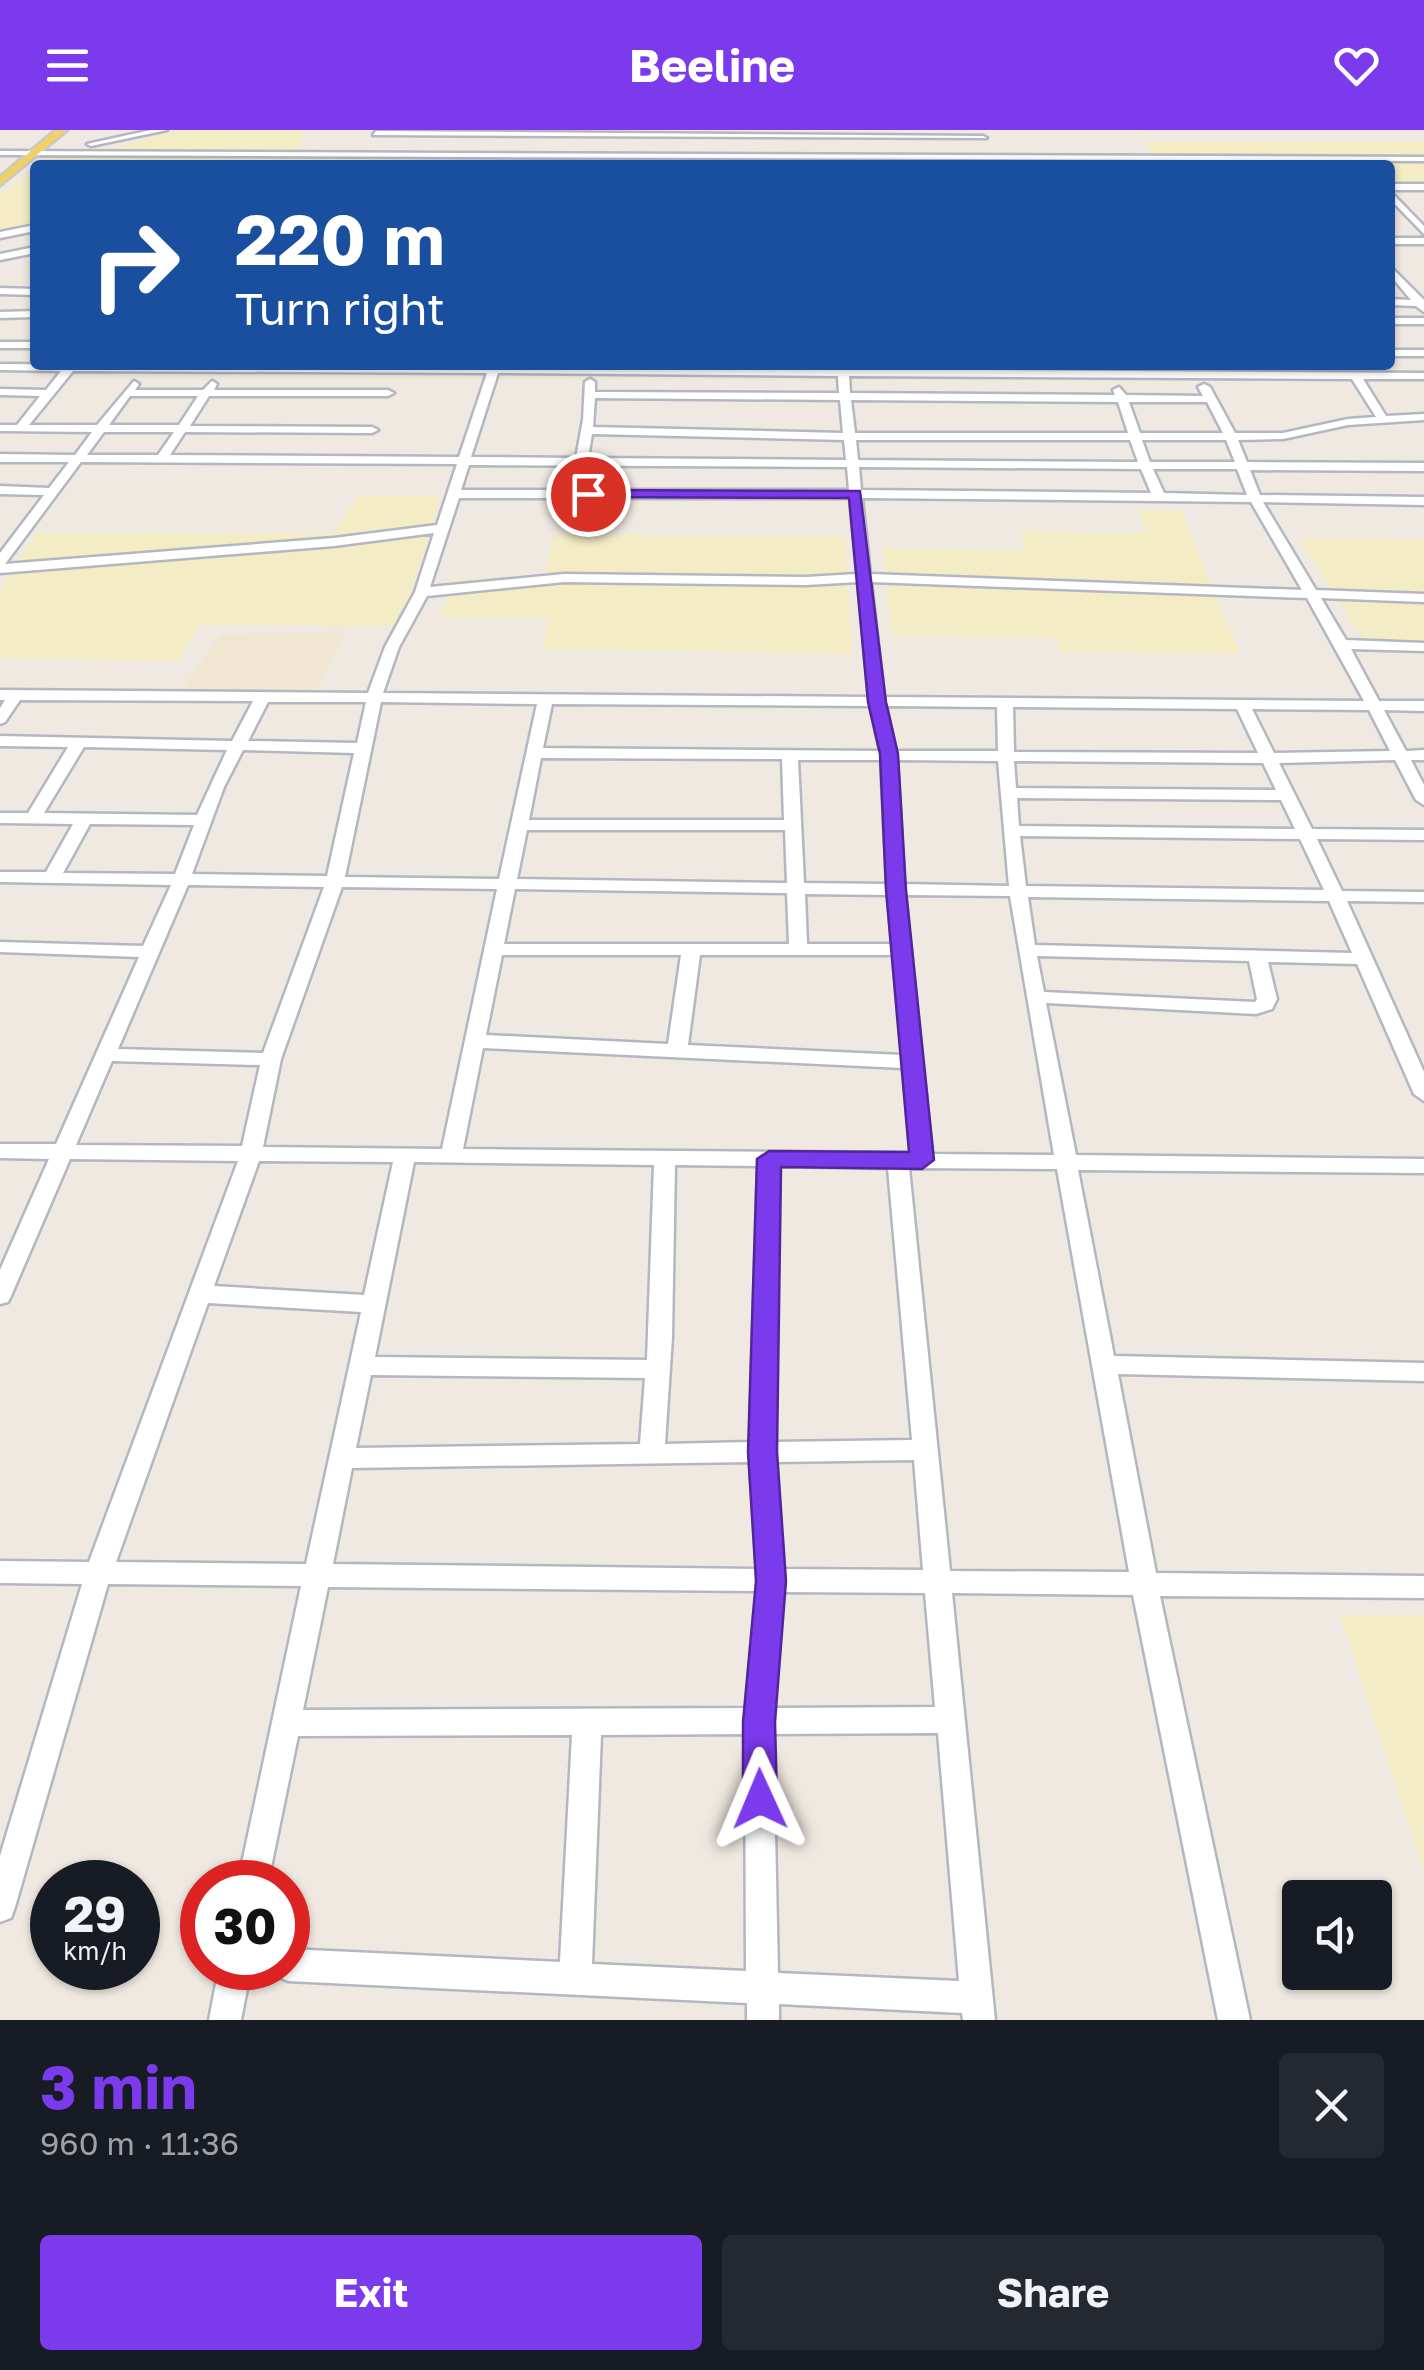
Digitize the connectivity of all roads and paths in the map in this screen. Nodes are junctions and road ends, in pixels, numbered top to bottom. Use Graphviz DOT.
graph roads {
  1 [pos="62,130"];
  2 [pos="163,130"];
  3 [pos="374,132"];
  4 [pos="414,132"];
  5 [pos="457,132"];
  6 [pos="510,132"];
  7 [pos="583,132"];
  8 [pos="695,133"];
  9 [pos="736,133"];
  10 [pos="819,133"];
  11 [pos="929,134"];
  12 [pos="983,138"];
  13 [pos="407,144"];
  14 [pos="999,145"];
  15 [pos="1027,145"];
  16 [pos="1326,147"];
  17 [pos="0,152"];
  18 [pos="36,153"];
  19 [pos="59,153"];
  20 [pos="401,155"];
  21 [pos="446,155"];
  22 [pos="495,155"];
  23 [pos="578,156"];
  24 [pos="1096,156"];
  25 [pos="989,157"];
  26 [pos="1424,158"];
  27 [pos="378,160"];
  28 [pos="396,160"];
  29 [pos="490,160"];
  30 [pos="558,160"];
  31 [pos="772,160"];
  32 [pos="862,160"];
  33 [pos="1059,160"];
  34 [pos="1085,160"];
  35 [pos="0,182"];
  36 [pos="1424,187"];
  37 [pos="1395,193"];
  38 [pos="1395,198"];
  39 [pos="1404,225"];
  40 [pos="1422,227"];
  41 [pos="30,229"];
  42 [pos="0,235"];
  43 [pos="1395,241"];
  44 [pos="1424,242"];
  45 [pos="30,251"];
  46 [pos="0,257"];
  47 [pos="1395,275"];
  48 [pos="1395,283"];
  49 [pos="1404,283"];
  50 [pos="1424,283"];
  51 [pos="0,292"];
  52 [pos="30,292"];
  53 [pos="1395,302"];
  54 [pos="1422,305"];
  55 [pos="0,314"];
  56 [pos="30,314"];
  57 [pos="1395,321"];
  58 [pos="1424,321"];
  59 [pos="0,345"];
  60 [pos="30,345"];
  61 [pos="1395,353"];
  62 [pos="1424,353"];
  63 [pos="0,367"];
  64 [pos="30,367"];
  65 [pos="68,370"];
  66 [pos="144,370"];
  67 [pos="220,370"];
  68 [pos="400,370"];
  69 [pos="493,370"];
  70 [pos="588,370"];
  71 [pos="772,370"];
  72 [pos="842,370"];
  73 [pos="933,370"];
  74 [pos="993,370"];
  75 [pos="1195,370"];
  76 [pos="1304,370"];
  77 [pos="1113,374"];
  78 [pos="1356,376"];
  79 [pos="1424,376"];
  80 [pos="0,392"];
  81 [pos="207,392"];
  82 [pos="50,393"];
  83 [pos="127,393"];
  84 [pos="388,393"];
  85 [pos="845,394"];
  86 [pos="590,395"];
  87 [pos="1123,398"];
  88 [pos="770,399"];
  89 [pos="1210,399"];
  90 [pos="933,402"];
  91 [pos="381,408"];
  92 [pos="1424,417"];
  93 [pos="1382,418"];
  94 [pos="772,419"];
  95 [pos="938,422"];
  96 [pos="0,428"];
  97 [pos="20,428"];
  98 [pos="183,429"];
  99 [pos="99,430"];
  100 [pos="587,430"];
  101 [pos="774,434"];
  102 [pos="849,436"];
  103 [pos="942,436"];
  104 [pos="1135,436"];
  105 [pos="1230,436"];
  106 [pos="78,458"];
  107 [pos="1,459"];
  108 [pos="162,459"];
  109 [pos="363,460"];
  110 [pos="466,461"];
  111 [pos="581,462"];
  112 [pos="778,463"];
  113 [pos="852,463"];
  114 [pos="930,464"];
  115 [pos="948,464"];
  116 [pos="1142,465"];
  117 [pos="1240,466"];
  118 [pos="1424,467"];
  119 [pos="0,490"];
  120 [pos="53,492"];
  121 [pos="455,494"];
  122 [pos="855,494"];
  123 [pos="939,494"];
  124 [pos="1159,496"];
  125 [pos="1255,499"];
  126 [pos="1424,501"];
  127 [pos="445,528"];
  128 [pos="0,566"];
  129 [pos="864,578"];
  130 [pos="422,592"];
  131 [pos="1310,595"];
  132 [pos="1424,598"];
  133 [pos="1342,644"];
  134 [pos="1424,647"];
  135 [pos="8,695"];
  136 [pos="264,697"];
  137 [pos="374,698"];
  138 [pos="545,700"];
  139 [pos="877,702"];
  140 [pos="1005,704"];
  141 [pos="1243,706"];
  142 [pos="1374,706"];
  143 [pos="1424,706"];
  144 [pos="0,719"];
  145 [pos="0,742"];
  146 [pos="79,742"];
  147 [pos="236,748"];
  148 [pos="361,748"];
  149 [pos="534,753"];
  150 [pos="790,754"];
  151 [pos="889,754"];
  152 [pos="1424,754"];
  153 [pos="1005,755"];
  154 [pos="1400,755"];
  155 [pos="1268,758"];
  156 [pos="1008,792"];
  157 [pos="1286,794"];
  158 [pos="1424,800"];
  159 [pos="0,818"];
  160 [pos="33,818"];
  161 [pos="84,819"];
  162 [pos="204,820"];
  163 [pos="519,825"];
  164 [pos="791,825"];
  165 [pos="1012,831"];
  166 [pos="1424,835"];
  167 [pos="1306,836"];
  168 [pos="0,876"];
  169 [pos="52,877"];
  170 [pos="182,879"];
  171 [pos="336,882"];
  172 [pos="507,884"];
  173 [pos="796,888"];
  174 [pos="896,890"];
  175 [pos="1017,891"];
  176 [pos="1336,896"];
  177 [pos="1424,896"];
  178 [pos="0,947"];
  179 [pos="902,949"];
  180 [pos="493,950"];
  181 [pos="798,950"];
  182 [pos="1028,950"];
  183 [pos="150,952"];
  184 [pos="691,952"];
  185 [pos="1257,956"];
  186 [pos="1363,959"];
  187 [pos="1036,997"];
  188 [pos="474,1041"];
  189 [pos="677,1051"];
  190 [pos="105,1055"];
  191 [pos="271,1059"];
  192 [pos="912,1062"];
  193 [pos="1424,1094"];
  194 [pos="0,1151"];
  195 [pos="62,1152"];
  196 [pos="252,1154"];
  197 [pos="405,1155"];
  198 [pos="451,1156"];
  199 [pos="665,1158"];
  200 [pos="769,1159"];
  201 [pos="910,1160"];
  202 [pos="1064,1162"];
  203 [pos="1424,1166"];
  204 [pos="200,1294"];
  205 [pos="0,1296"];
  206 [pos="374,1304"];
  207 [pos="1102,1364"];
  208 [pos="361,1366"];
  209 [pos="658,1370"];
  210 [pos="1424,1372"];
  211 [pos="925,1450"];
  212 [pos="762,1452"];
  213 [pos="652,1454"];
  214 [pos="341,1458"];
  215 [pos="0,1572"];
  216 [pos="98,1574"];
  217 [pos="317,1575"];
  218 [pos="938,1579"];
  219 [pos="771,1581"];
  220 [pos="1144,1582"];
  221 [pos="1424,1587"];
  222 [pos="950,1720"];
  223 [pos="759,1722"];
  224 [pos="286,1723"];
  225 [pos="587,1723"];
  226 [pos="258,1860"];
  227 [pos="0,1907"];
  228 [pos="310,1966"];
  229 [pos="575,1980"];
  230 [pos="231,1990"];
  231 [pos="763,2005"];
  232 [pos="978,2009"];
  233 [pos="225,2020"];
  234 [pos="1234,2020"];
  1 -- 18 [label="main road"];
  2 -- 19 [label="street"];
  3 -- 4 [label="street"];
  3 -- 13 [label="street"];
  4 -- 5 [label="street"];
  4 -- 13 [label="street"];
  5 -- 6 [label="street"];
  6 -- 7 [label="street"];
  6 -- 22 [label="street"];
  7 -- 8 [label="street"];
  7 -- 23 [label="street"];
  8 -- 9 [label="street"];
  9 -- 10 [label="street"];
  10 -- 11 [label="street"];
  11 -- 12 [label="street"];
  12 -- 14 [label="street"];
  12 -- 25 [label="street"];
  13 -- 20 [label="street"];
  13 -- 21 [label="street"];
  15 -- 24 [label="street"];
  16 -- 24 [label="street"];
  17 -- 18 [label="street"];
  18 -- 19 [label="street"];
  18 -- 35 [label="main road"];
  19 -- 20 [label="street"];
  20 -- 21 [label="street"];
  20 -- 27 [label="street"];
  20 -- 28 [label="street"];
  21 -- 22 [label="street"];
  22 -- 29 [label="street"];
  22 -- 30 [label="street"];
  23 -- 30 [label="street"];
  23 -- 31 [label="street"];
  24 -- 26 [label="street"];
  24 -- 34 [label="street"];
  25 -- 32 [label="street"];
  25 -- 33 [label="street"];
  36 -- 37 [label="street"];
  38 -- 40 [label="street"];
  39 -- 40 [label="street"];
  41 -- 42 [label="street"];
  43 -- 44 [label="street"];
  45 -- 46 [label="street"];
  47 -- 49 [label="street"];
  48 -- 49 [label="street"];
  49 -- 50 [label="street"];
  49 -- 54 [label="street"];
  51 -- 52 [label="street"];
  53 -- 54 [label="street"];
  55 -- 56 [label="street"];
  57 -- 58 [label="street"];
  59 -- 60 [label="street"];
  61 -- 62 [label="street"];
  63 -- 64 [label="street"];
  65 -- 82 [label="street"];
  66 -- 83 [label="street"];
  67 -- 81 [label="street"];
  68 -- 84 [label="street"];
  69 -- 110 [label="street"];
  70 -- 86 [label="street"];
  71 -- 88 [label="street"];
  72 -- 85 [label="street"];
  73 -- 90 [label="street"];
  74 -- 77 [label="street"];
  75 -- 76 [label="street"];
  75 -- 77 [label="street"];
  75 -- 89 [label="street"];
  76 -- 78 [label="street"];
  77 -- 87 [label="street"];
  78 -- 79 [label="street"];
  78 -- 93 [label="street"];
  80 -- 82 [label="street"];
  81 -- 83 [label="street"];
  81 -- 84 [label="street"];
  81 -- 98 [label="street"];
  82 -- 97 [label="street"];
  83 -- 99 [label="street"];
  84 -- 91 [label="street"];
  85 -- 88 [label="street"];
  85 -- 90 [label="street"];
  85 -- 102 [label="street"];
  86 -- 88 [label="street"];
  86 -- 100 [label="street"];
  87 -- 89 [label="street"];
  87 -- 90 [label="street"];
  87 -- 104 [label="street"];
  89 -- 105 [label="street"];
  92 -- 93 [label="street"];
  93 -- 105 [label="street"];
  94 -- 101 [label="street"];
  95 -- 103 [label="street"];
  96 -- 97 [label="street"];
  97 -- 99 [label="street"];
  98 -- 99 [label="street"];
  98 -- 108 [label="street"];
  98 -- 109 [label="street"];
  99 -- 106 [label="street"];
  100 -- 101 [label="street"];
  100 -- 111 [label="street"];
  101 -- 102 [label="street"];
  101 -- 112 [label="street"];
  102 -- 103 [label="street"];
  102 -- 113 [label="street"];
  103 -- 104 [label="street"];
  103 -- 115 [label="street"];
  104 -- 105 [label="street"];
  104 -- 116 [label="street"];
  105 -- 117 [label="street"];
  106 -- 107 [label="street"];
  106 -- 108 [label="street"];
  106 -- 120 [label="street"];
  108 -- 109 [label="street"];
  109 -- 110 [label="street"];
  110 -- 111 [label="street"];
  110 -- 121 [label="street"];
  111 -- 112 [label="street"];
  112 -- 113 [label="street"];
  113 -- 114 [label="street"];
  113 -- 122 [label="street"];
  114 -- 115 [label="street"];
  114 -- 123 [label="street"];
  115 -- 116 [label="street"];
  116 -- 117 [label="street"];
  116 -- 124 [label="street"];
  117 -- 118 [label="street"];
  117 -- 125 [label="street"];
  119 -- 120 [label="street"];
  120 -- 128 [label="street"];
  121 -- 122 [label="street"];
  121 -- 127 [label="street"];
  122 -- 123 [label="street"];
  122 -- 129 [label="street"];
  123 -- 124 [label="street"];
  124 -- 125 [label="street"];
  125 -- 126 [label="street"];
  125 -- 131 [label="street"];
  127 -- 128 [label="street"];
  127 -- 130 [label="street"];
  129 -- 130 [label="street"];
  129 -- 131 [label="street"];
  129 -- 139 [label="street"];
  130 -- 137 [label="street"];
  131 -- 132 [label="street"];
  131 -- 133 [label="street"];
  133 -- 134 [label="street"];
  133 -- 142 [label="street"];
  135 -- 136 [label="street"];
  135 -- 144 [label="street"];
  136 -- 137 [label="street"];
  136 -- 147 [label="street"];
  137 -- 138 [label="street"];
  137 -- 148 [label="street"];
  138 -- 139 [label="street"];
  138 -- 149 [label="street"];
  139 -- 140 [label="street"];
  139 -- 151 [label="street"];
  140 -- 141 [label="street"];
  140 -- 153 [label="street"];
  141 -- 142 [label="street"];
  141 -- 155 [label="street"];
  142 -- 143 [label="street"];
  142 -- 154 [label="street"];
  145 -- 146 [label="street"];
  146 -- 147 [label="street"];
  146 -- 160 [label="street"];
  147 -- 148 [label="street"];
  147 -- 162 [label="street"];
  148 -- 171 [label="street"];
  149 -- 150 [label="street"];
  149 -- 163 [label="street"];
  150 -- 151 [label="street"];
  150 -- 164 [label="street"];
  151 -- 153 [label="street"];
  151 -- 174 [label="street"];
  152 -- 154 [label="street"];
  153 -- 155 [label="street"];
  153 -- 156 [label="street"];
  154 -- 155 [label="street"];
  154 -- 158 [label="street"];
  155 -- 157 [label="street"];
  156 -- 157 [label="street"];
  156 -- 165 [label="street"];
  157 -- 167 [label="street"];
  159 -- 160 [label="street"];
  160 -- 161 [label="street"];
  161 -- 162 [label="street"];
  161 -- 169 [label="street"];
  162 -- 170 [label="street"];
  163 -- 164 [label="street"];
  163 -- 172 [label="street"];
  164 -- 173 [label="street"];
  165 -- 167 [label="street"];
  165 -- 175 [label="street"];
  166 -- 167 [label="street"];
  167 -- 176 [label="street"];
  168 -- 169 [label="street"];
  169 -- 170 [label="street"];
  170 -- 171 [label="street"];
  170 -- 183 [label="street"];
  171 -- 172 [label="street"];
  171 -- 191 [label="street"];
  172 -- 173 [label="street"];
  172 -- 180 [label="street"];
  173 -- 174 [label="street"];
  173 -- 181 [label="street"];
  174 -- 175 [label="street"];
  174 -- 179 [label="street"];
  175 -- 176 [label="street"];
  175 -- 182 [label="street"];
  176 -- 177 [label="street"];
  176 -- 186 [label="street"];
  178 -- 183 [label="street"];
  179 -- 181 [label="street"];
  179 -- 192 [label="street"];
  180 -- 184 [label="street"];
  180 -- 188 [label="street"];
  181 -- 184 [label="street"];
  182 -- 185 [label="street"];
  182 -- 187 [label="street"];
  183 -- 190 [label="street"];
  184 -- 189 [label="street"];
  185 -- 186 [label="street"];
  185 -- 187 [label="street"];
  186 -- 193 [label="street"];
  187 -- 202 [label="street"];
  188 -- 189 [label="street"];
  188 -- 198 [label="street"];
  189 -- 192 [label="street"];
  190 -- 191 [label="street"];
  190 -- 195 [label="street"];
  191 -- 196 [label="street"];
  192 -- 201 [label="street"];
  194 -- 195 [label="street"];
  195 -- 196 [label="street"];
  195 -- 205 [label="street"];
  196 -- 197 [label="street"];
  196 -- 204 [label="street"];
  197 -- 198 [label="street"];
  197 -- 206 [label="street"];
  198 -- 199 [label="street"];
  199 -- 200 [label="street"];
  199 -- 209 [label="street"];
  200 -- 201 [label="street"];
  200 -- 212 [label="street"];
  201 -- 202 [label="street"];
  201 -- 211 [label="street"];
  202 -- 203 [label="street"];
  202 -- 207 [label="street"];
  204 -- 206 [label="street"];
  204 -- 216 [label="street"];
  206 -- 208 [label="street"];
  207 -- 210 [label="street"];
  207 -- 220 [label="street"];
  208 -- 209 [label="street"];
  208 -- 214 [label="street"];
  209 -- 213 [label="street"];
  211 -- 212 [label="street"];
  211 -- 218 [label="street"];
  212 -- 213 [label="street"];
  212 -- 219 [label="street"];
  213 -- 214 [label="street"];
  214 -- 217 [label="street"];
  215 -- 216 [label="street"];
  216 -- 217 [label="street"];
  216 -- 227 [label="street"];
  217 -- 219 [label="street"];
  217 -- 224 [label="street"];
  218 -- 219 [label="street"];
  218 -- 220 [label="street"];
  218 -- 222 [label="street"];
  219 -- 223 [label="street"];
  220 -- 221 [label="street"];
  220 -- 234 [label="street"];
  222 -- 223 [label="street"];
  222 -- 232 [label="street"];
  223 -- 225 [label="street"];
  223 -- 231 [label="street"];
  224 -- 225 [label="street"];
  224 -- 226 [label="street"];
  225 -- 229 [label="street"];
  228 -- 229 [label="street"];
  229 -- 231 [label="street"];
  230 -- 233 [label="street"];
  231 -- 232 [label="street"];
}
